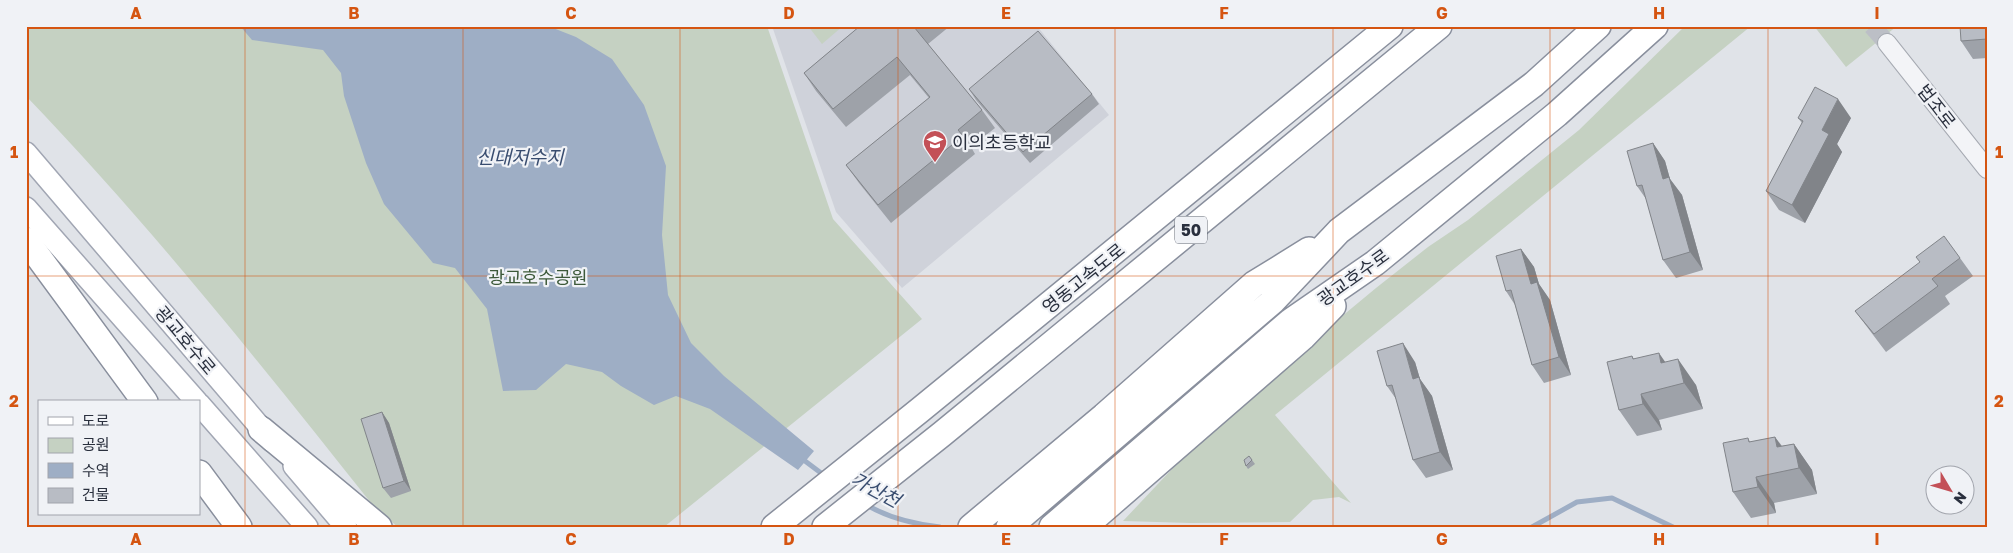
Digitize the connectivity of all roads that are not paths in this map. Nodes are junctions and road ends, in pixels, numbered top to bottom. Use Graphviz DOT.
graph roads {
  1 [pos="1390,26"];
  2 [pos="1439,26"];
  3 [pos="1598,26"];
  4 [pos="1655,26"];
  5 [pos="1887,43"];
  6 [pos="26,153"];
  7 [pos="1987,169"];
  8 [pos="26,208"];
  9 [pos="1339,232"];
  10 [pos="26,240"];
  11 [pos="1375,263"];
  12 [pos="145,400"];
  13 [pos="195,400"];
  14 [pos="200,405"];
  15 [pos="262,429"];
  16 [pos="200,474"];
  17 [pos="239,527"];
  18 [pos="307,527"];
  19 [pos="346,527"];
  20 [pos="379,527"];
  21 [pos="774,527"];
  22 [pos="825,527"];
  23 [pos="971,527"];
  24 [pos="1009,527"];
  25 [pos="1052,527"];
  26 [pos="1084,527"];
  1 -- 21 [label="highway, 영동고속도로 / 50"];
  2 -- 22 [label="highway, 영동고속도로 / 50"];
  3 -- 9 [label="highway, 광교호수로"];
  4 -- 11 [label="highway, 광교호수로"];
  5 -- 7 [label="street, 법조로"];
  6 -- 15 [label="main road, 광교호수로"];
  8 -- 13 [label="main road, 광교호수로"];
  9 -- 23 [label="highway"];
  9 -- 24 [label="highway, 광교호수로"];
  10 -- 12 [label="highway"];
  11 -- 25 [label="highway, 광교호수로"];
  11 -- 26 [label="highway"];
  14 -- 18 [label="main road, 광교호수로"];
  15 -- 19 [label="main road, 광교호수로"];
  15 -- 20 [label="highway"];
  16 -- 17 [label="highway"];
}
